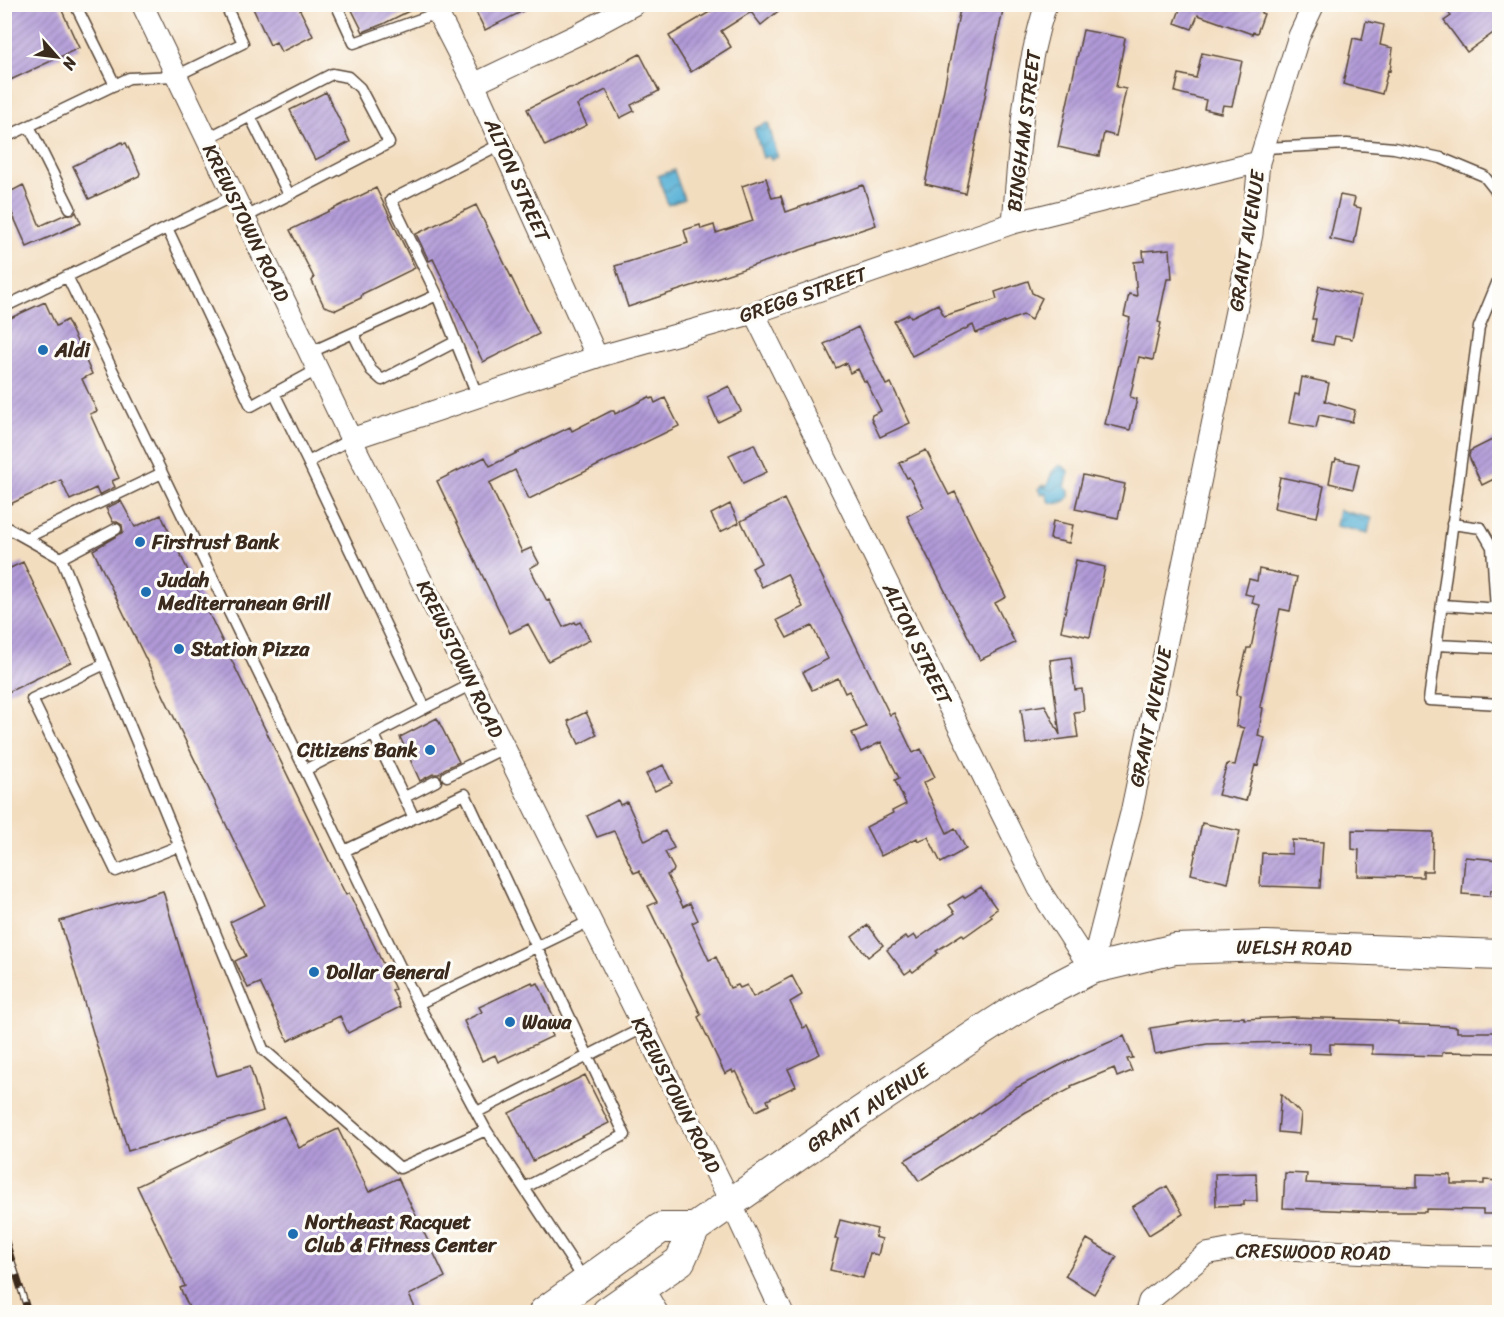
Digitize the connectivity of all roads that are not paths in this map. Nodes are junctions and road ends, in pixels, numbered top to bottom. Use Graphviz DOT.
graph roads {
  1 [pos="75,4"];
  2 [pos="225,4"];
  3 [pos="336,4"];
  4 [pos="634,4"];
  5 [pos="1046,4"];
  6 [pos="1314,4"];
  7 [pos="148,6"];
  8 [pos="435,9"];
  9 [pos="176,76"];
  10 [pos="474,84"];
  11 [pos="115,85"];
  12 [pos="250,116"];
  13 [pos="29,126"];
  14 [pos="4,138"];
  15 [pos="206,139"];
  16 [pos="501,144"];
  17 [pos="1262,155"];
  18 [pos="289,195"];
  19 [pos="233,196"];
  20 [pos="1500,196"];
  21 [pos="70,208"];
  22 [pos="244,218"];
  23 [pos="1013,223"];
  24 [pos="167,228"];
  25 [pos="67,276"];
  26 [pos="1500,276"];
  27 [pos="437,295"];
  28 [pos="4,307"];
  29 [pos="754,313"];
  30 [pos="353,333"];
  31 [pos="455,342"];
  32 [pos="597,357"];
  33 [pos="313,362"];
  34 [pos="274,393"];
  35 [pos="478,397"];
  36 [pos="351,440"];
  37 [pos="308,462"];
  38 [pos="162,474"];
  39 [pos="1452,524"];
  40 [pos="4,526"];
  41 [pos="116,529"];
  42 [pos="26,538"];
  43 [pos="61,558"];
  44 [pos="1442,605"];
  45 [pos="1498,609"];
  46 [pos="1436,645"];
  47 [pos="1500,648"];
  48 [pos="105,664"];
  49 [pos="472,684"];
  50 [pos="1500,704"];
  51 [pos="425,708"];
  52 [pos="374,735"];
  53 [pos="504,748"];
  54 [pos="305,770"];
  55 [pos="447,776"];
  56 [pos="436,782"];
  57 [pos="405,797"];
  58 [pos="414,818"];
  59 [pos="179,846"];
  60 [pos="344,851"];
  61 [pos="590,921"];
  62 [pos="538,946"];
  63 [pos="1500,955"];
  64 [pos="1091,969"];
  65 [pos="418,1004"];
  66 [pos="643,1028"];
  67 [pos="588,1056"];
  68 [pos="477,1112"];
  69 [pos="486,1130"];
  70 [pos="524,1188"];
  71 [pos="731,1203"];
  72 [pos="695,1228"];
  73 [pos="1500,1257"];
  74 [pos="586,1283"];
  75 [pos="649,1300"];
  76 [pos="1147,1310"];
  77 [pos="544,1312"];
  78 [pos="607,1312"];
  79 [pos="782,1312"];
  1 -- 11 [label="lane"];
  2 -- 9 [label="lane"];
  3 -- 8 [label="lane"];
  4 -- 10 [label="street"];
  5 -- 23 [label="street, BINGHAM STREET"];
  6 -- 17 [label="street, GRANT AVENUE"];
  7 -- 9 [label="street, KREWSTOWN ROAD"];
  8 -- 10 [label="street, ALTON STREET"];
  9 -- 11 [label="lane"];
  9 -- 15 [label="street, KREWSTOWN ROAD"];
  10 -- 16 [label="street, ALTON STREET"];
  11 -- 13 [label="lane"];
  12 -- 15 [label="lane"];
  12 -- 18 [label="lane"];
  12 -- 18 [label="lane"];
  13 -- 14 [label="lane"];
  13 -- 21 [label="lane"];
  15 -- 19 [label="street, KREWSTOWN ROAD"];
  16 -- 27 [label="lane"];
  16 -- 32 [label="street, ALTON STREET"];
  17 -- 20 [label="lane"];
  17 -- 23 [label="street, GREGG STREET"];
  17 -- 64 [label="street, GRANT AVENUE"];
  18 -- 22 [label="lane"];
  19 -- 22 [label="street, KREWSTOWN ROAD"];
  19 -- 24 [label="lane"];
  22 -- 33 [label="street, KREWSTOWN ROAD"];
  23 -- 29 [label="street, GREGG STREET"];
  24 -- 25 [label="lane"];
  24 -- 34 [label="lane"];
  25 -- 28 [label="lane"];
  25 -- 38 [label="lane"];
  26 -- 39 [label="lane"];
  27 -- 30 [label="lane"];
  27 -- 31 [label="lane"];
  29 -- 32 [label="street, GREGG STREET"];
  29 -- 64 [label="street, ALTON STREET"];
  30 -- 31 [label="lane"];
  30 -- 33 [label="lane"];
  31 -- 35 [label="lane"];
  32 -- 35 [label="street, GREGG STREET"];
  33 -- 34 [label="lane"];
  33 -- 36 [label="street, KREWSTOWN ROAD"];
  34 -- 37 [label="lane"];
  35 -- 36 [label="street, GREGG STREET"];
  36 -- 37 [label="lane"];
  36 -- 49 [label="street, KREWSTOWN ROAD"];
  37 -- 51 [label="lane"];
  38 -- 42 [label="lane"];
  38 -- 54 [label="lane"];
  39 -- 44 [label="lane"];
  39 -- 45 [label="lane"];
  40 -- 42 [label="lane"];
  41 -- 43 [label="lane"];
  42 -- 43 [label="lane"];
  43 -- 48 [label="lane"];
  44 -- 45 [label="lane"];
  44 -- 46 [label="lane"];
  46 -- 47 [label="lane"];
  46 -- 50 [label="lane"];
  48 -- 59 [label="lane"];
  48 -- 59 [label="lane"];
  49 -- 51 [label="lane"];
  49 -- 53 [label="street, KREWSTOWN ROAD"];
  51 -- 52 [label="lane"];
  52 -- 54 [label="lane"];
  52 -- 57 [label="lane"];
  53 -- 55 [label="lane"];
  53 -- 61 [label="street, KREWSTOWN ROAD"];
  54 -- 60 [label="lane"];
  56 -- 57 [label="lane"];
  57 -- 58 [label="lane"];
  58 -- 60 [label="lane"];
  58 -- 62 [label="lane"];
  59 -- 69 [label="lane"];
  60 -- 65 [label="lane"];
  61 -- 62 [label="lane"];
  61 -- 66 [label="street, KREWSTOWN ROAD"];
  62 -- 65 [label="lane"];
  62 -- 67 [label="lane"];
  63 -- 64 [label="main road, WELSH ROAD"];
  64 -- 71 [label="main road, GRANT AVENUE"];
  65 -- 68 [label="lane"];
  66 -- 67 [label="lane"];
  66 -- 71 [label="street, KREWSTOWN ROAD"];
  67 -- 68 [label="lane"];
  67 -- 70 [label="lane"];
  68 -- 69 [label="lane"];
  69 -- 70 [label="lane"];
  70 -- 74 [label="lane"];
  71 -- 72 [label="main road, GRANT AVENUE"];
  71 -- 79 [label="street, KREWSTOWN ROAD"];
  72 -- 74 [label="main road"];
  72 -- 75 [label="main road"];
  73 -- 76 [label="street, CRESWOOD ROAD"];
  74 -- 77 [label="main road"];
  75 -- 78 [label="main road"];
}
